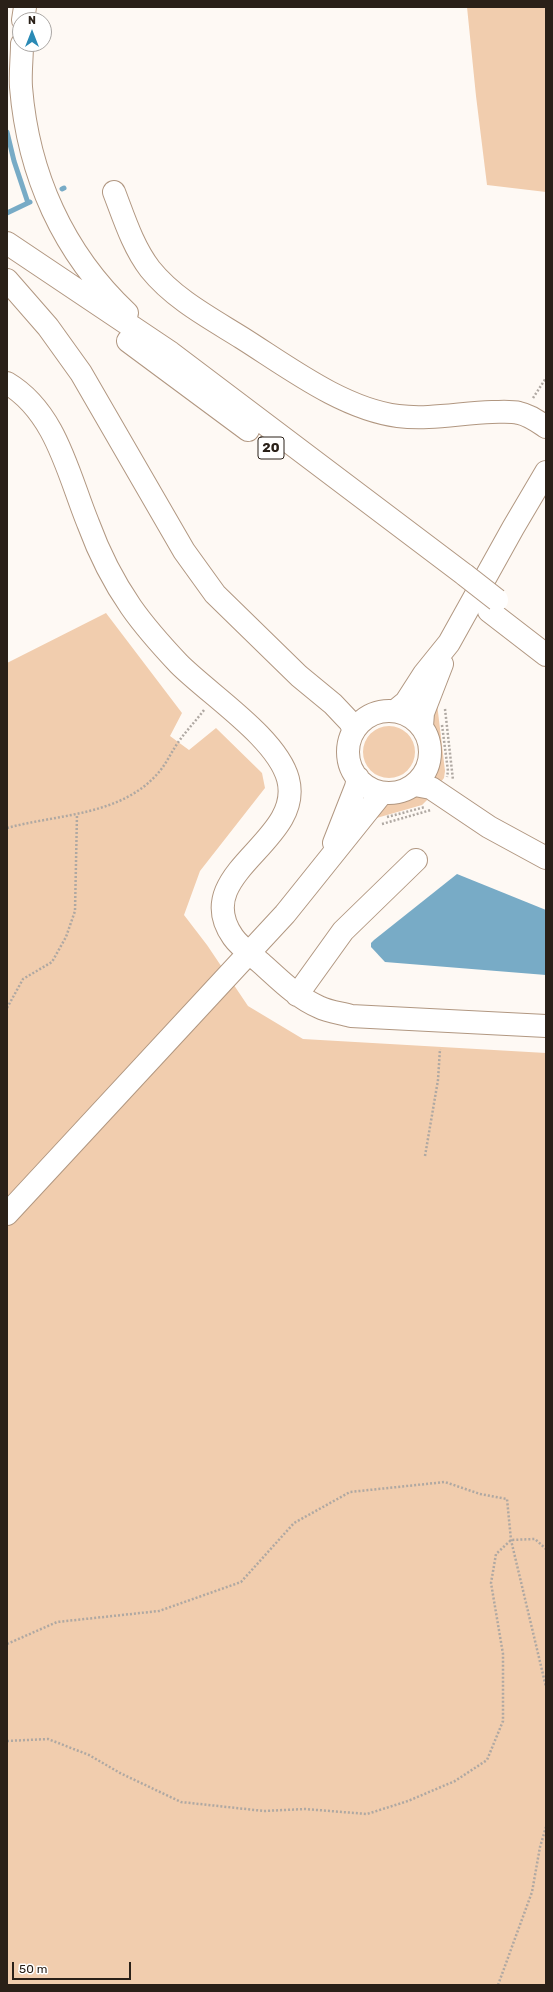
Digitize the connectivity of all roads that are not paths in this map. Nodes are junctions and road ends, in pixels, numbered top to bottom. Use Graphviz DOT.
graph roads {
  1 [pos="22,52"];
  2 [pos="114,192"];
  3 [pos="7,243"];
  4 [pos="7,259"];
  5 [pos="7,280"];
  6 [pos="171,353"];
  7 [pos="7,383"];
  8 [pos="546,427"];
  9 [pos="546,472"];
  10 [pos="461,581"];
  11 [pos="493,606"];
  12 [pos="546,638"];
  13 [pos="450,643"];
  14 [pos="546,655"];
  15 [pos="395,711"];
  16 [pos="432,723"];
  17 [pos="354,730"];
  18 [pos="358,778"];
  19 [pos="415,785"];
  20 [pos="382,793"];
  21 [pos="329,857"];
  22 [pos="546,858"];
  23 [pos="416,860"];
  24 [pos="249,953"];
  25 [pos="297,995"];
  26 [pos="546,1026"];
  27 [pos="7,1214"];
  1 -- 6 [label="main road"];
  2 -- 8 [label="main road"];
  3 -- 6 [label="main road, 20"];
  4 -- 10 [label="main road, 20"];
  5 -- 17 [label="main road"];
  6 -- 10 [label="main road, 20"];
  7 -- 24 [label="main road"];
  9 -- 13 [label="main road"];
  10 -- 11 [label="main road, 20, bridge"];
  11 -- 12 [label="main road, 20"];
  11 -- 14 [label="main road, 20"];
  13 -- 15 [label="main road"];
  13 -- 16 [label="main road"];
  15 -- 16 [label="main road"];
  15 -- 17 [label="main road"];
  16 -- 19 [label="main road"];
  17 -- 18 [label="main road"];
  18 -- 20 [label="main road"];
  18 -- 21 [label="main road"];
  19 -- 20 [label="main road"];
  19 -- 22 [label="main road"];
  20 -- 21 [label="main road"];
  21 -- 24 [label="main road"];
  23 -- 25 [label="main road"];
  24 -- 25 [label="main road"];
  24 -- 27 [label="main road"];
  25 -- 26 [label="main road"];
}
